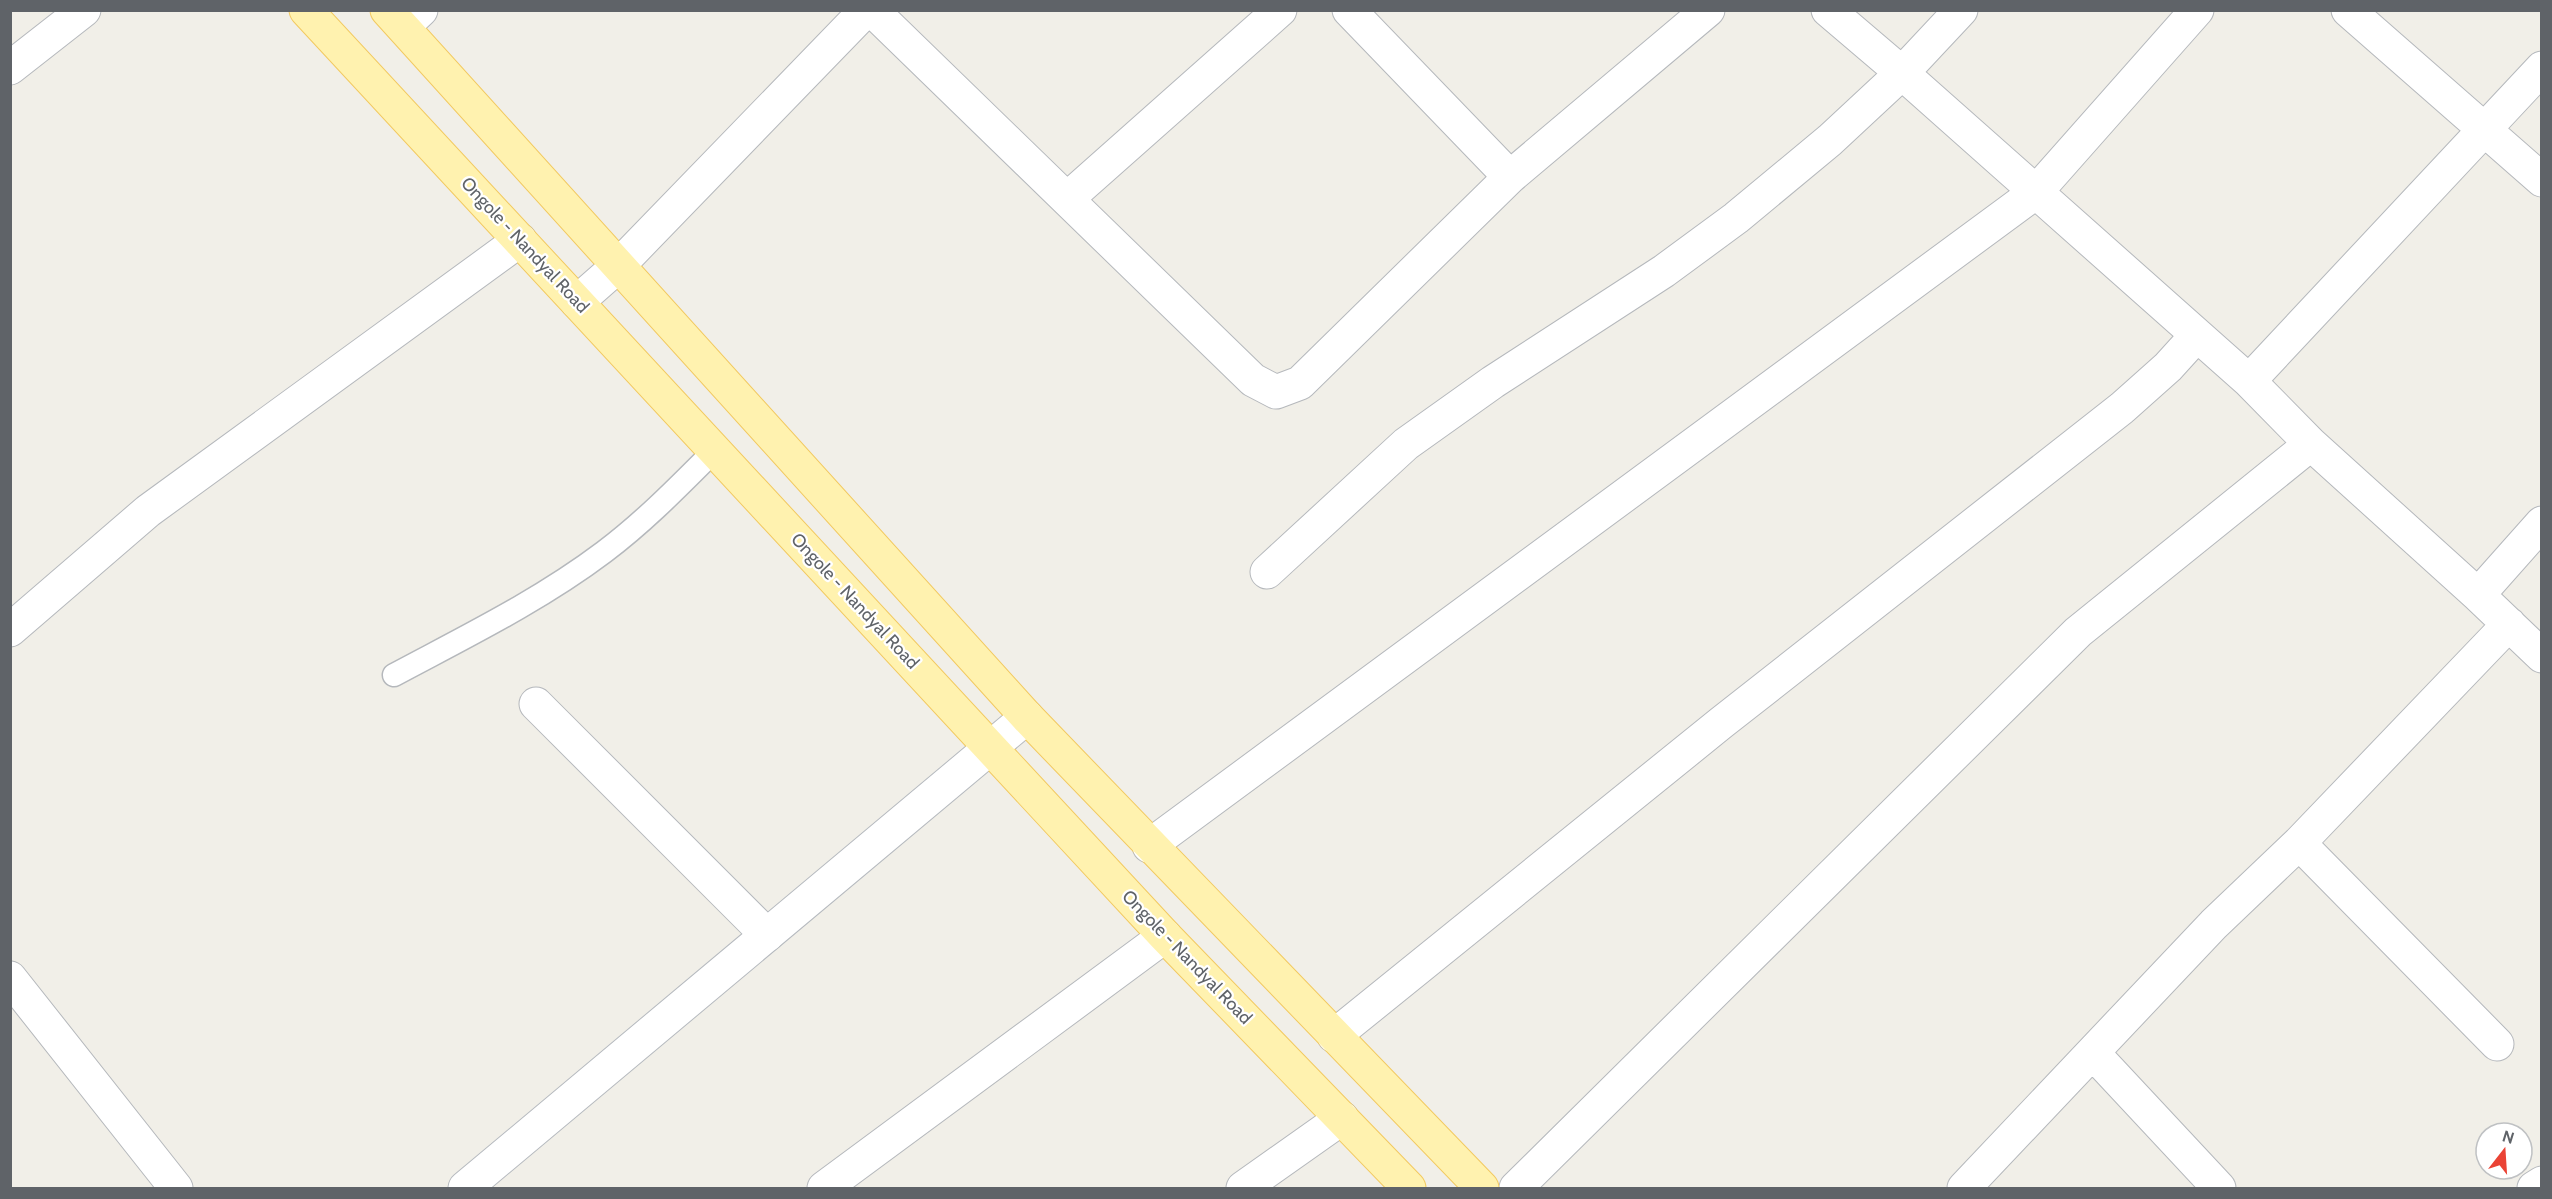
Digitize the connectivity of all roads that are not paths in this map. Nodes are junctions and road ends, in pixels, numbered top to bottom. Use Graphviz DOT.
graph roads {
  1 [pos="84,10"];
  2 [pos="306,10"];
  3 [pos="866,10"];
  4 [pos="872,10"];
  5 [pos="1280,10"];
  6 [pos="1349,10"];
  7 [pos="1708,10"];
  8 [pos="1828,10"];
  9 [pos="1961,10"];
  10 [pos="2198,10"];
  11 [pos="2348,10"];
  12 [pos="404,16"];
  13 [pos="10,68"];
  14 [pos="2541,68"];
  15 [pos="1902,73"];
  16 [pos="2486,130"];
  17 [pos="1510,177"];
  18 [pos="2541,180"];
  19 [pos="2036,192"];
  20 [pos="1067,200"];
  21 [pos="520,240"];
  22 [pos="619,265"];
  23 [pos="578,302"];
  24 [pos="2197,335"];
  25 [pos="2249,381"];
  26 [pos="2311,444"];
  27 [pos="715,450"];
  28 [pos="2541,523"];
  29 [pos="1267,572"];
  30 [pos="2478,595"];
  31 [pos="2509,624"];
  32 [pos="10,630"];
  33 [pos="2541,656"];
  34 [pos="394,675"];
  35 [pos="536,704"];
  36 [pos="1027,717"];
  37 [pos="991,748"];
  38 [pos="2299,843"];
  39 [pos="1149,846"];
  40 [pos="768,935"];
  41 [pos="1166,936"];
  42 [pos="10,978"];
  43 [pos="1334,1036"];
  44 [pos="2497,1044"];
  45 [pos="2093,1053"];
  46 [pos="1342,1118"];
  47 [pos="2541,1183"];
  48 [pos="177,1188"];
  49 [pos="465,1188"];
  50 [pos="824,1188"];
  51 [pos="1243,1188"];
  52 [pos="1409,1188"];
  53 [pos="1482,1188"];
  54 [pos="1516,1188"];
  55 [pos="1965,1188"];
  56 [pos="2218,1188"];
  57 [pos="2534,1188"];
  1 -- 13 [label="street"];
  2 -- 21 [label="main road, Ongole - Nandyal Road"];
  3 -- 22 [label="street"];
  4 -- 20 [label="street"];
  5 -- 20 [label="street"];
  6 -- 17 [label="street"];
  7 -- 17 [label="street"];
  8 -- 15 [label="street"];
  9 -- 15 [label="street"];
  10 -- 19 [label="street"];
  11 -- 16 [label="street"];
  12 -- 22 [label="main road"];
  14 -- 16 [label="street"];
  15 -- 19 [label="street"];
  15 -- 29 [label="street"];
  16 -- 18 [label="street"];
  16 -- 25 [label="street"];
  17 -- 20 [label="street"];
  19 -- 24 [label="street"];
  19 -- 39 [label="street"];
  21 -- 23 [label="main road, Ongole - Nandyal Road"];
  21 -- 32 [label="street"];
  22 -- 23 [label="street"];
  22 -- 36 [label="main road"];
  23 -- 27 [label="main road, Ongole - Nandyal Road"];
  24 -- 25 [label="street"];
  24 -- 43 [label="street"];
  25 -- 26 [label="street"];
  26 -- 30 [label="street"];
  26 -- 54 [label="street"];
  27 -- 34 [label="lane"];
  27 -- 37 [label="main road, Ongole - Nandyal Road"];
  28 -- 30 [label="street"];
  30 -- 31 [label="street"];
  31 -- 33 [label="street"];
  31 -- 38 [label="street"];
  35 -- 40 [label="street"];
  36 -- 37 [label="street"];
  36 -- 39 [label="main road"];
  37 -- 40 [label="street"];
  37 -- 41 [label="main road, Ongole - Nandyal Road"];
  38 -- 44 [label="street"];
  38 -- 45 [label="street"];
  39 -- 43 [label="main road"];
  40 -- 49 [label="street"];
  41 -- 46 [label="main road, Ongole - Nandyal Road"];
  41 -- 50 [label="street"];
  42 -- 48 [label="street"];
  43 -- 53 [label="main road"];
  45 -- 55 [label="street"];
  45 -- 56 [label="street"];
  46 -- 51 [label="street"];
  46 -- 52 [label="main road, Ongole - Nandyal Road"];
  47 -- 57 [label="street"];
}
